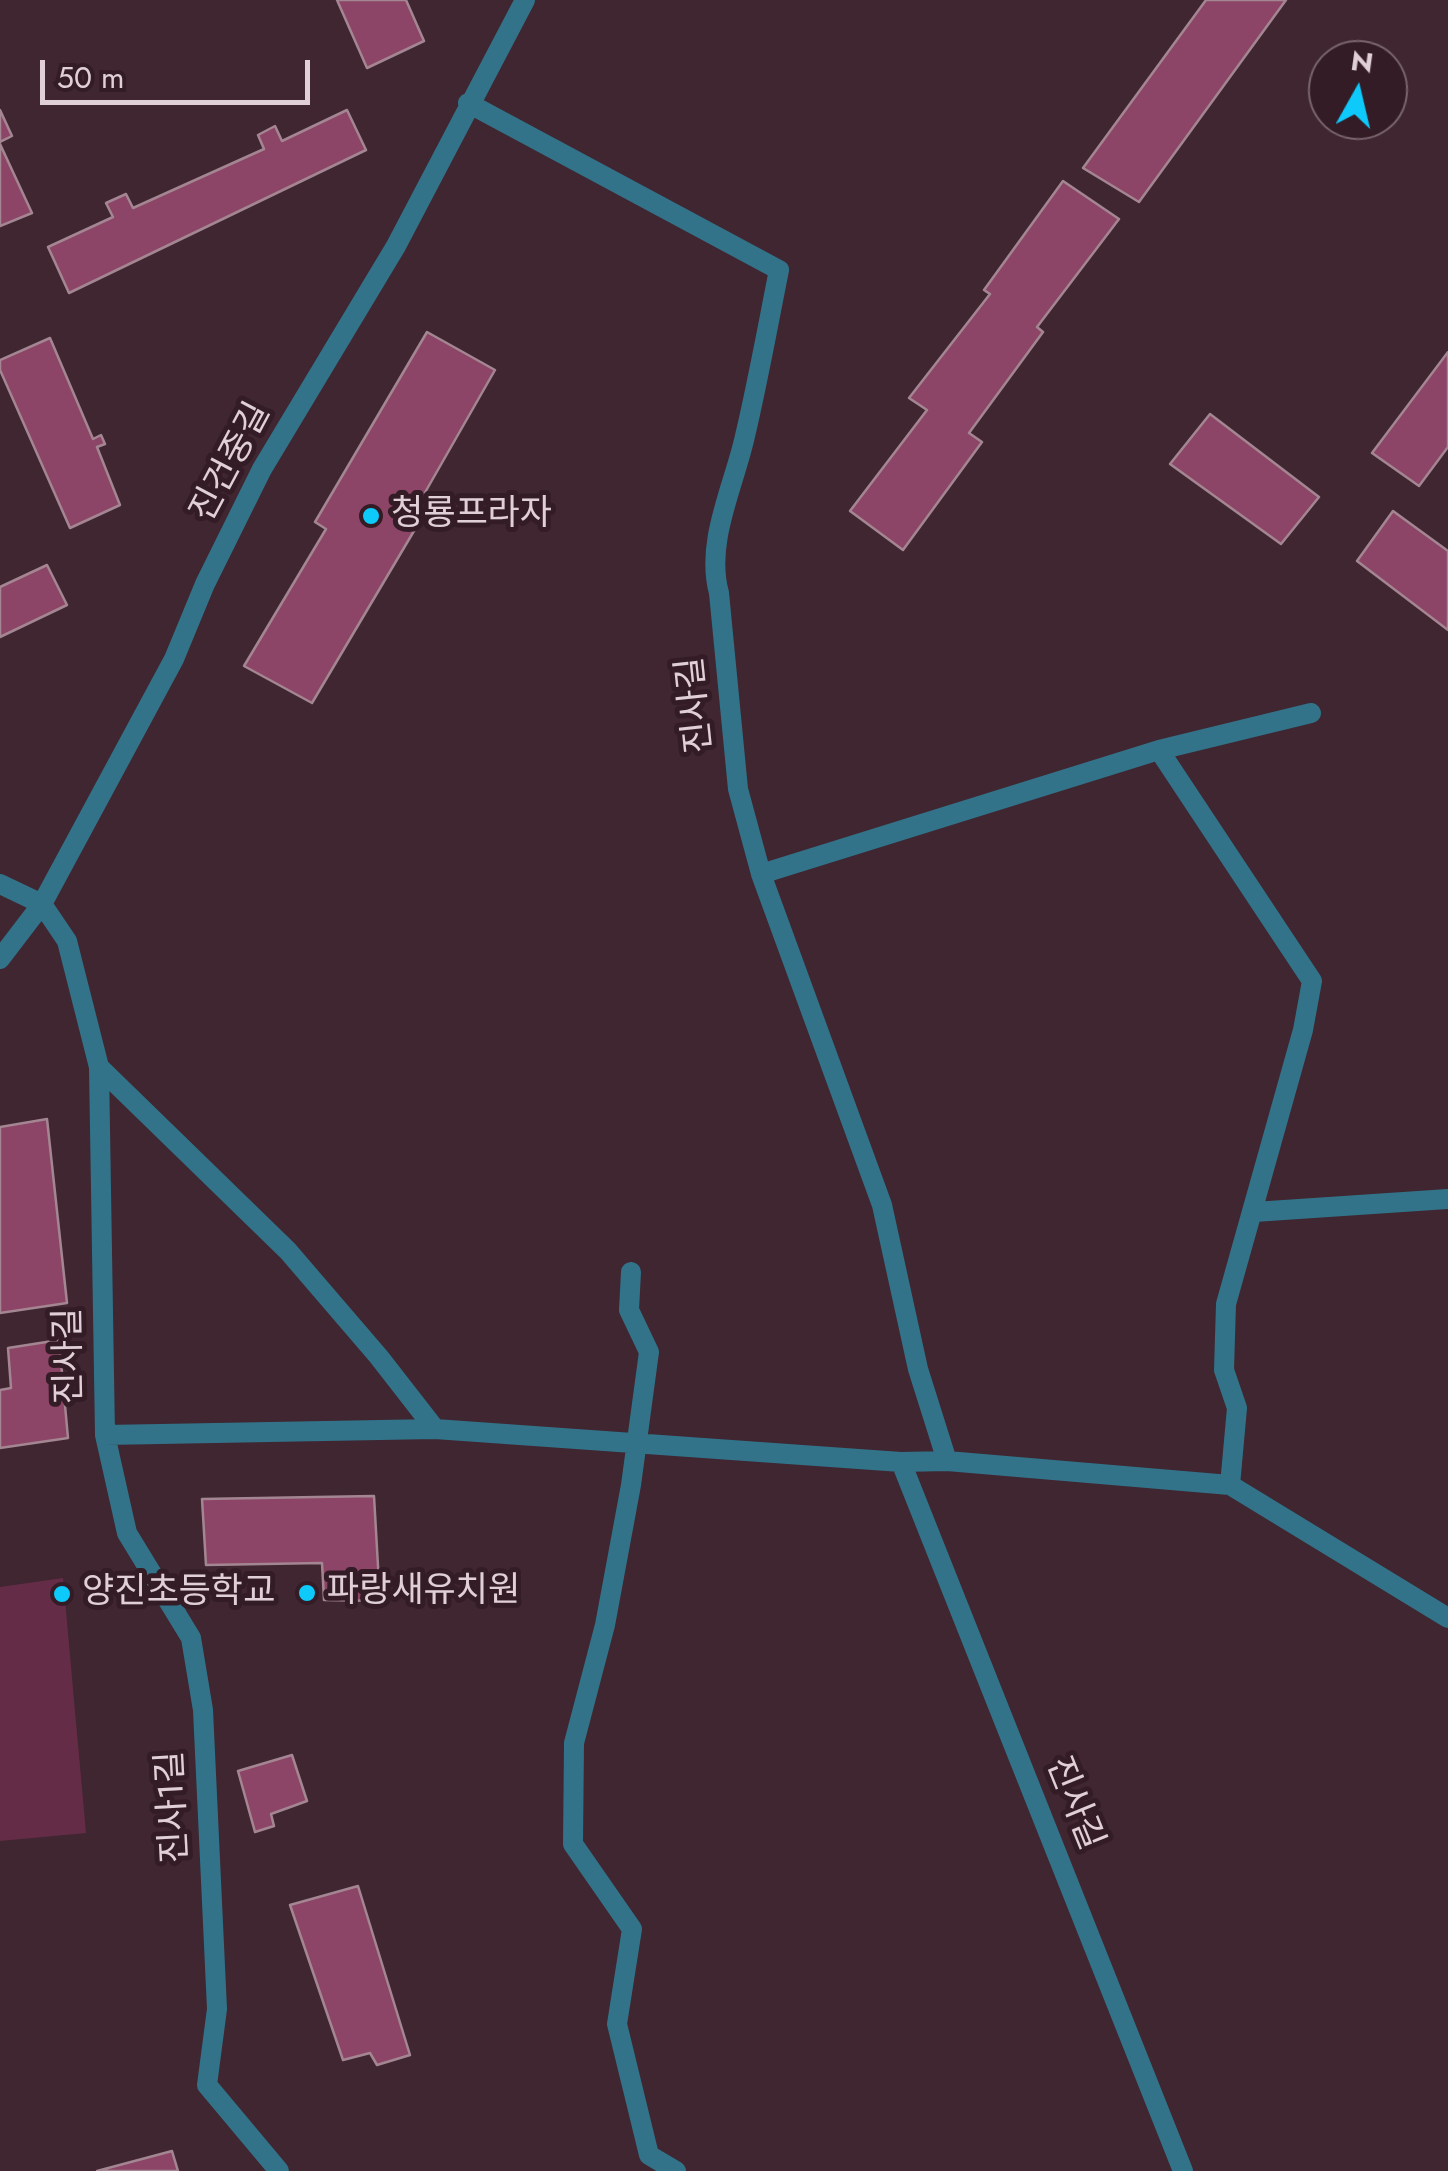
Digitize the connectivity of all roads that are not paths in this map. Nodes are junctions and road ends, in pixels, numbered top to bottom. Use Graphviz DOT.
graph roads {
  1 [pos="524,0"];
  2 [pos="468,103"];
  3 [pos="1311,713"];
  4 [pos="1160,750"];
  5 [pos="761,874"];
  6 [pos="0,884"];
  7 [pos="42,904"];
  8 [pos="0,958"];
  9 [pos="100,1067"];
  10 [pos="1448,1199"];
  11 [pos="1254,1212"];
  12 [pos="631,1272"];
  13 [pos="435,1429"];
  14 [pos="105,1435"];
  15 [pos="636,1443"];
  16 [pos="947,1461"];
  17 [pos="901,1462"];
  18 [pos="1230,1485"];
  19 [pos="1448,1618"];
  20 [pos="645,2163"];
  21 [pos="279,2171"];
  22 [pos="676,2171"];
  23 [pos="1184,2171"];
  1 -- 2 [label="street, 진건중길"];
  2 -- 5 [label="street, 진사길"];
  2 -- 7 [label="street, 진건중길"];
  3 -- 4 [label="street"];
  4 -- 5 [label="street"];
  4 -- 11 [label="street"];
  5 -- 16 [label="street, 진사길"];
  6 -- 7 [label="street"];
  7 -- 8 [label="street, 진건중길"];
  7 -- 9 [label="street, 진사길"];
  9 -- 13 [label="street"];
  9 -- 14 [label="street, 진사길"];
  10 -- 11 [label="street"];
  11 -- 18 [label="street"];
  12 -- 15 [label="street"];
  13 -- 14 [label="street, 진사길"];
  13 -- 15 [label="street, 진사길"];
  14 -- 21 [label="street, 진사1길"];
  15 -- 17 [label="street, 진사길"];
  15 -- 20 [label="street"];
  16 -- 17 [label="street, 진사길"];
  16 -- 18 [label="street, 진사길"];
  17 -- 23 [label="street, 진사길"];
  18 -- 19 [label="street, 진사길"];
  20 -- 22 [label="street"];
}
